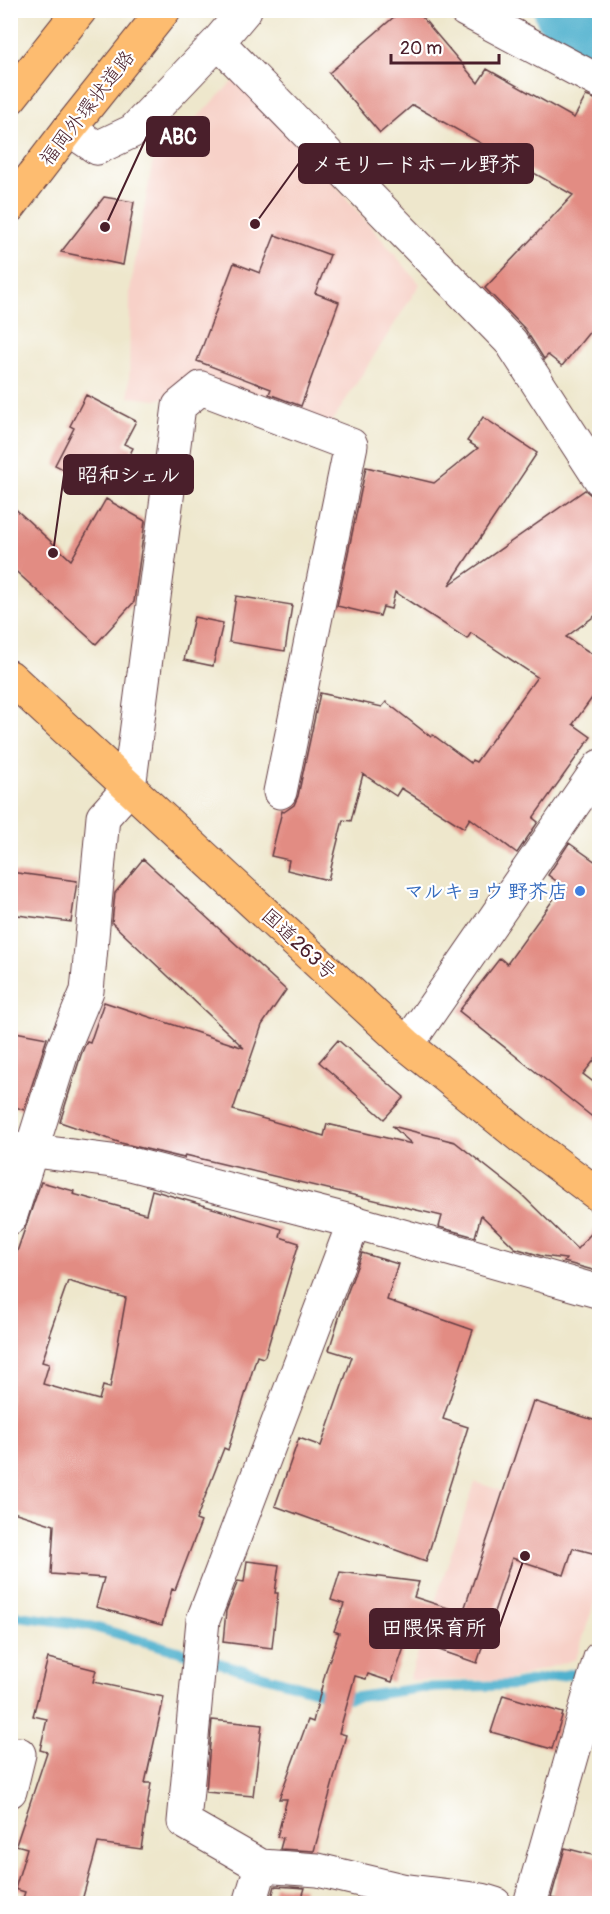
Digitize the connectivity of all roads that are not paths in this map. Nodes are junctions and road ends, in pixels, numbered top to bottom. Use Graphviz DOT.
graph roads {
  1 [pos="55,10"];
  2 [pos="80,10"];
  3 [pos="155,10"];
  4 [pos="164,10"];
  5 [pos="245,10"];
  6 [pos="465,10"];
  7 [pos="218,42"];
  8 [pos="10,66"];
  9 [pos="600,82"];
  10 [pos="10,98"];
  11 [pos="69,129"];
  12 [pos="10,195"];
  13 [pos="10,206"];
  14 [pos="600,479"];
  15 [pos="10,677"];
  16 [pos="600,766"];
  17 [pos="129,788"];
  18 [pos="280,792"];
  19 [pos="407,1045"];
  20 [pos="21,1149"];
  21 [pos="600,1196"];
  22 [pos="10,1218"];
  23 [pos="354,1222"];
  24 [pos="600,1292"];
  25 [pos="600,1658"];
  26 [pos="19,1754"];
  27 [pos="10,1791"];
  28 [pos="261,1866"];
  29 [pos="250,1904"];
  30 [pos="495,1904"];
  31 [pos="530,1904"];
  1 -- 8 [label="highway"];
  2 -- 10 [label="highway"];
  3 -- 12 [label="highway"];
  4 -- 11 [label="highway, 福岡外環状道路"];
  5 -- 7 [label="street"];
  6 -- 9 [label="street"];
  7 -- 11 [label="street"];
  7 -- 14 [label="street"];
  11 -- 13 [label="highway, 福岡外環状道路"];
  15 -- 17 [label="highway, 国道263号"];
  16 -- 19 [label="street"];
  17 -- 18 [label="street"];
  17 -- 19 [label="highway, 国道263号"];
  17 -- 20 [label="street"];
  19 -- 21 [label="highway, 国道263号"];
  20 -- 22 [label="street"];
  20 -- 23 [label="street"];
  23 -- 24 [label="street"];
  23 -- 28 [label="street"];
  25 -- 31 [label="street"];
  26 -- 27 [label="street"];
  28 -- 29 [label="street"];
  28 -- 30 [label="street"];
}
